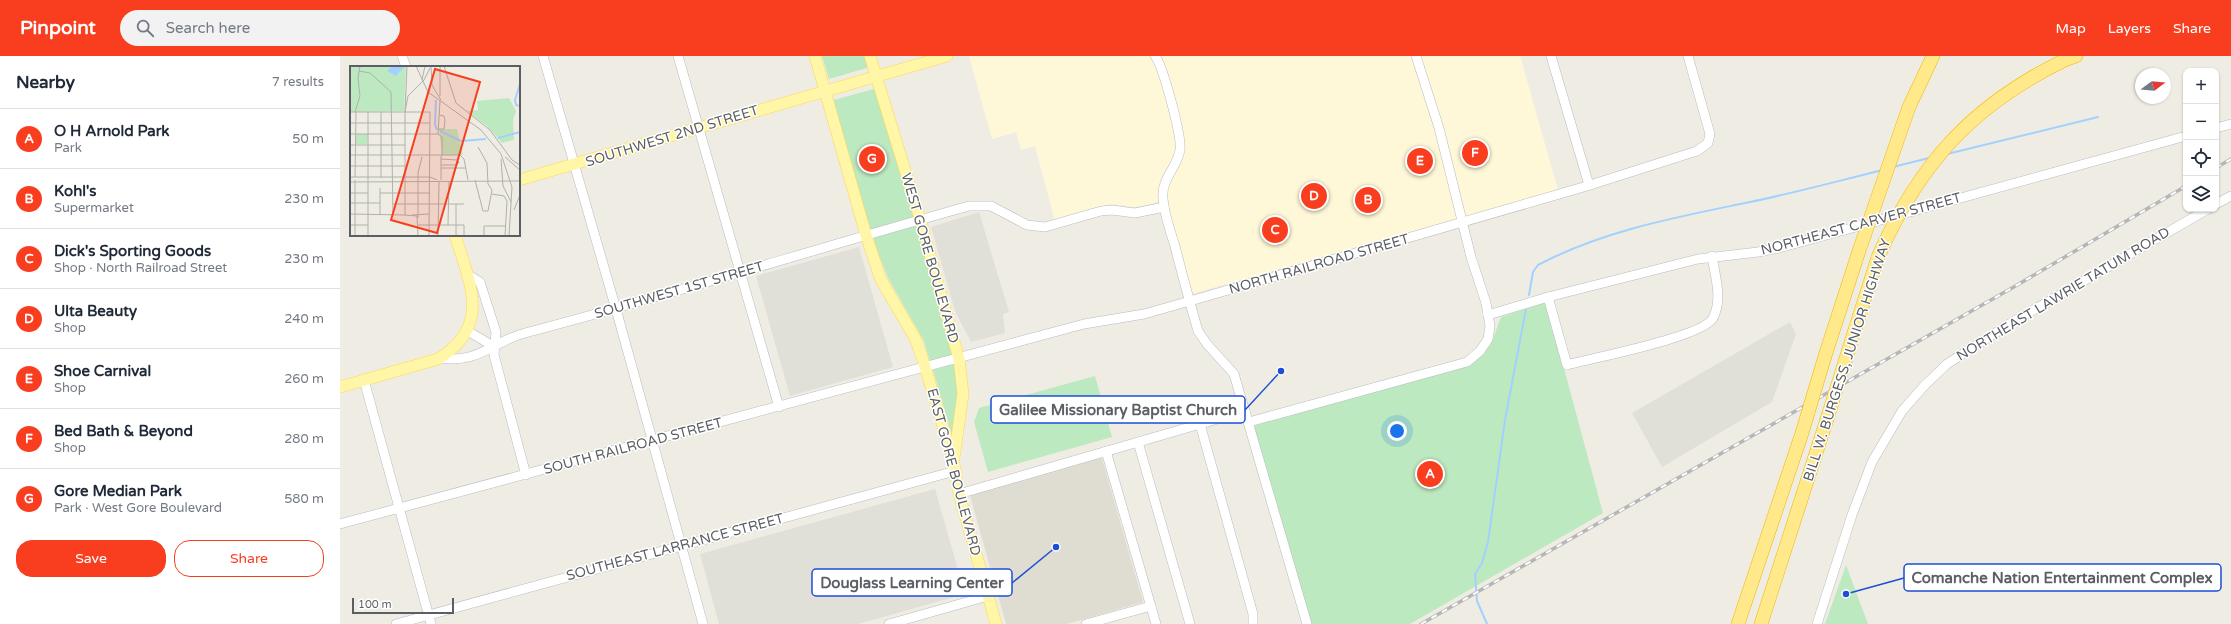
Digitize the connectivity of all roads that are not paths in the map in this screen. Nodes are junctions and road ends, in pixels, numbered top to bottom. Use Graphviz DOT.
graph roads {
  1 [pos="402,56"];
  2 [pos="543,56"];
  3 [pos="678,56"];
  4 [pos="815,56"];
  5 [pos="870,56"];
  6 [pos="947,56"];
  7 [pos="1155,56"];
  8 [pos="1416,56"];
  9 [pos="1552,56"];
  10 [pos="1688,56"];
  11 [pos="1933,56"];
  12 [pos="2070,58"];
  13 [pos="406,66"];
  14 [pos="876,76"];
  15 [pos="825,90"];
  16 [pos="2231,124"];
  17 [pos="2219,127"];
  18 [pos="698,128"];
  19 [pos="2183,137"];
  20 [pos="575,165"];
  21 [pos="520,180"];
  22 [pos="1589,185"];
  23 [pos="2231,196"];
  24 [pos="2219,202"];
  25 [pos="1164,207"];
  26 [pos="2203,212"];
  27 [pos="920,220"];
  28 [pos="1463,222"];
  29 [pos="455,236"];
  30 [pos="866,236"];
  31 [pos="1712,256"];
  32 [pos="740,272"];
  33 [pos="467,274"];
  34 [pos="1548,297"];
  35 [pos="1190,301"];
  36 [pos="616,309"];
  37 [pos="1488,315"];
  38 [pos="466,330"];
  39 [pos="493,346"];
  40 [pos="440,358"];
  41 [pos="959,359"];
  42 [pos="925,367"];
  43 [pos="364,380"];
  44 [pos="340,387"];
  45 [pos="779,407"];
  46 [pos="1245,411"];
  47 [pos="1249,422"];
  48 [pos="1200,424"];
  49 [pos="654,441"];
  50 [pos="1138,442"];
  51 [pos="1106,451"];
  52 [pos="954,467"];
  53 [pos="526,475"];
  54 [pos="959,494"];
  55 [pos="398,509"];
  56 [pos="340,524"];
  57 [pos="683,546"];
  58 [pos="988,596"];
  59 [pos="1151,606"];
  60 [pos="429,614"];
  61 [pos="396,624"];
  62 [pos="431,624"];
  63 [pos="703,624"];
  64 [pos="889,624"];
  65 [pos="996,624"];
  66 [pos="1086,624"];
  67 [pos="1156,624"];
  68 [pos="1190,624"];
  69 [pos="1253,624"];
  70 [pos="1307,624"];
  71 [pos="1738,624"];
  72 [pos="1761,624"];
  73 [pos="1817,624"];
  1 -- 13 [label="street"];
  2 -- 20 [label="street"];
  3 -- 18 [label="street"];
  4 -- 15 [label="main road"];
  5 -- 14 [label="main road, WEST GORE BOULEVARD"];
  6 -- 14 [label="main road, SOUTHWEST 2ND STREET"];
  7 -- 25 [label="street"];
  8 -- 28 [label="street"];
  9 -- 22 [label="street"];
  10 -- 22 [label="street, NORTH RAILROAD STREET"];
  11 -- 71 [label="highway, BILL W. BURGESS, JUNIOR HIGHWAY, bridge"];
  12 -- 72 [label="highway, BILL W. BURGESS, JUNIOR HIGHWAY, bridge"];
  14 -- 15 [label="main road, SOUTHWEST 2ND STREET"];
  14 -- 27 [label="main road, WEST GORE BOULEVARD"];
  15 -- 18 [label="main road, SOUTHWEST 2ND STREET"];
  15 -- 30 [label="main road"];
  16 -- 17 [label="street"];
  18 -- 20 [label="main road, SOUTHWEST 2ND STREET"];
  18 -- 32 [label="street"];
  19 -- 31 [label="street, NORTHEAST CARVER STREET"];
  20 -- 21 [label="main road, SOUTHWEST 2ND STREET"];
  20 -- 36 [label="street"];
  22 -- 28 [label="street, NORTH RAILROAD STREET"];
  23 -- 24 [label="street"];
  25 -- 27 [label="street, SOUTHWEST 1ST STREET"];
  25 -- 35 [label="street"];
  26 -- 73 [label="street, NORTHEAST LAWRIE TATUM ROAD"];
  27 -- 30 [label="street, SOUTHWEST 1ST STREET"];
  27 -- 41 [label="main road, WEST GORE BOULEVARD"];
  28 -- 35 [label="street, NORTH RAILROAD STREET"];
  28 -- 37 [label="street"];
  29 -- 33 [label="main road"];
  30 -- 32 [label="street, SOUTHWEST 1ST STREET"];
  30 -- 42 [label="main road"];
  31 -- 34 [label="street, NORTHEAST CARVER STREET"];
  31 -- 34 [label="street"];
  32 -- 36 [label="street, SOUTHWEST 1ST STREET"];
  32 -- 45 [label="street"];
  33 -- 38 [label="main road"];
  33 -- 39 [label="street"];
  34 -- 37 [label="street, NORTHEAST CARVER STREET"];
  35 -- 41 [label="street, NORTH RAILROAD STREET"];
  35 -- 46 [label="street"];
  36 -- 39 [label="street, SOUTHWEST 1ST STREET"];
  36 -- 49 [label="street"];
  37 -- 47 [label="street"];
  38 -- 39 [label="street"];
  38 -- 40 [label="main road"];
  39 -- 40 [label="street, SOUTHWEST 1ST STREET"];
  39 -- 53 [label="street"];
  40 -- 43 [label="main road"];
  41 -- 42 [label="street, NORTH RAILROAD STREET"];
  41 -- 52 [label="main road, WEST GORE BOULEVARD"];
  42 -- 45 [label="street, SOUTH RAILROAD STREET"];
  42 -- 52 [label="main road, EAST GORE BOULEVARD"];
  43 -- 44 [label="main road"];
  43 -- 55 [label="street"];
  45 -- 49 [label="street, SOUTH RAILROAD STREET"];
  46 -- 47 [label="street"];
  46 -- 48 [label="street"];
  47 -- 70 [label="street"];
  48 -- 50 [label="street"];
  48 -- 69 [label="street"];
  49 -- 53 [label="street, SOUTH RAILROAD STREET"];
  49 -- 57 [label="street"];
  50 -- 51 [label="street"];
  50 -- 68 [label="street"];
  51 -- 54 [label="street"];
  51 -- 59 [label="street"];
  52 -- 54 [label="main road, EAST GORE BOULEVARD"];
  52 -- 57 [label="street, SOUTHEAST LARRANCE STREET"];
  53 -- 55 [label="street, SOUTH RAILROAD STREET"];
  54 -- 58 [label="main road, EAST GORE BOULEVARD"];
  55 -- 56 [label="street, SOUTH RAILROAD STREET"];
  55 -- 60 [label="street"];
  57 -- 60 [label="street, SOUTHEAST LARRANCE STREET"];
  57 -- 63 [label="street"];
  58 -- 64 [label="street"];
  58 -- 65 [label="main road, EAST GORE BOULEVARD"];
  59 -- 66 [label="street"];
  59 -- 67 [label="street"];
  60 -- 61 [label="street, SOUTHEAST LARRANCE STREET"];
  60 -- 62 [label="street"];
}
